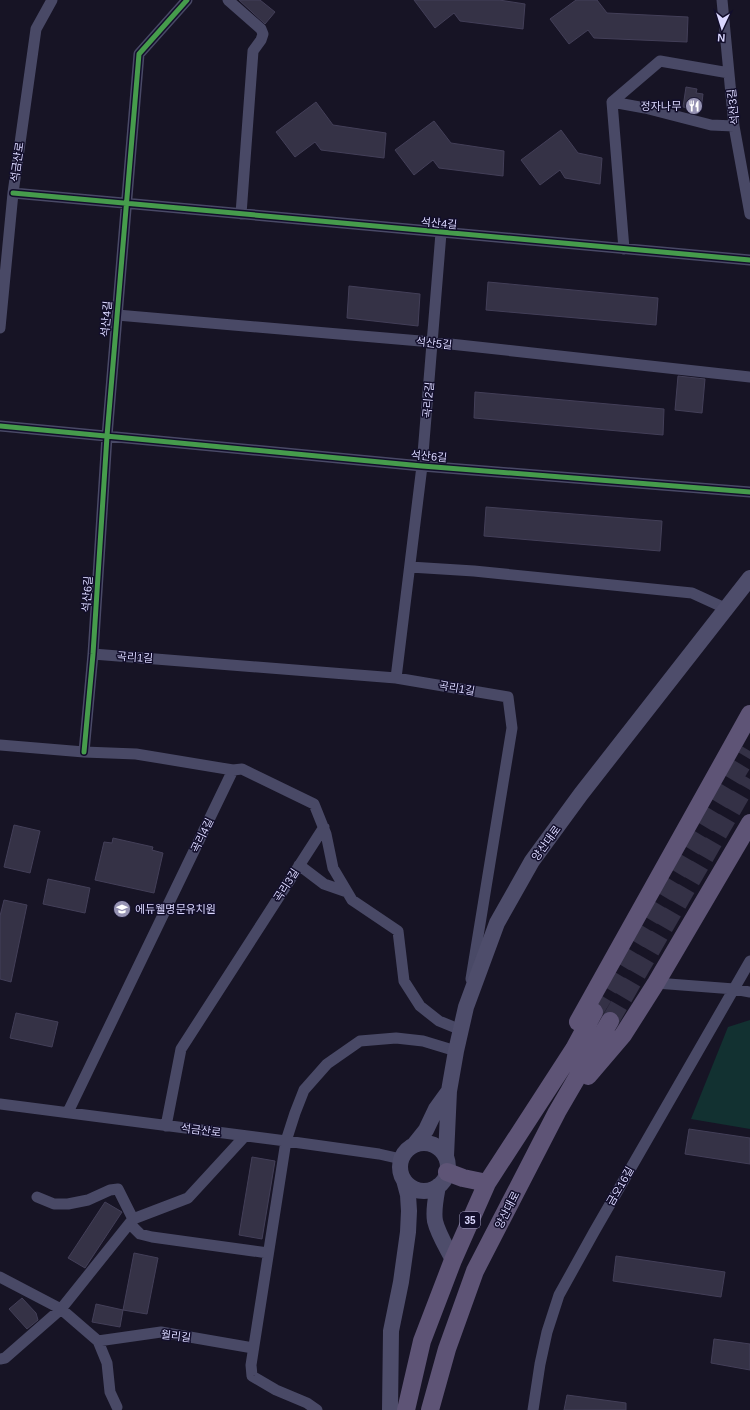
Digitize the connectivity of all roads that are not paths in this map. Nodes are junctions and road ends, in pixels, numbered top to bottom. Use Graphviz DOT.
graph roads {
  1 [pos="52,0"];
  2 [pos="187,0"];
  3 [pos="228,0"];
  4 [pos="722,0"];
  5 [pos="729,73"];
  6 [pos="612,102"];
  7 [pos="734,126"];
  8 [pos="13,193"];
  9 [pos="126,204"];
  10 [pos="241,214"];
  11 [pos="750,214"];
  12 [pos="441,233"];
  13 [pos="624,249"];
  14 [pos="750,260"];
  15 [pos="117,315"];
  16 [pos="0,328"];
  17 [pos="432,342"];
  18 [pos="750,377"];
  19 [pos="0,426"];
  20 [pos="107,436"];
  21 [pos="422,466"];
  22 [pos="750,492"];
  23 [pos="410,567"];
  24 [pos="750,578"];
  25 [pos="727,609"];
  26 [pos="93,654"];
  27 [pos="396,678"];
  28 [pos="750,714"];
  29 [pos="0,746"];
  30 [pos="84,752"];
  31 [pos="233,770"];
  32 [pos="750,823"];
  33 [pos="324,827"];
  34 [pos="299,865"];
  35 [pos="347,892"];
  36 [pos="750,961"];
  37 [pos="656,982"];
  38 [pos="734,989"];
  39 [pos="750,992"];
  40 [pos="466,1007"];
  41 [pos="594,1012"];
  42 [pos="610,1021"];
  43 [pos="461,1030"];
  44 [pos="456,1051"];
  45 [pos="449,1091"];
  46 [pos="541,1099"];
  47 [pos="0,1104"];
  48 [pos="68,1112"];
  49 [pos="557,1112"];
  50 [pos="166,1126"];
  51 [pos="245,1136"];
  52 [pos="286,1141"];
  53 [pos="414,1144"];
  54 [pos="401,1159"];
  55 [pos="444,1172"];
  56 [pos="404,1180"];
  57 [pos="487,1183"];
  58 [pos="36,1197"];
  59 [pos="132,1221"];
  60 [pos="268,1254"];
  61 [pos="453,1260"];
  62 [pos="0,1277"];
  63 [pos="61,1309"];
  64 [pos="98,1341"];
  65 [pos="253,1348"];
  66 [pos="0,1359"];
  67 [pos="117,1407"];
  68 [pos="394,1409"];
  69 [pos="317,1410"];
  70 [pos="430,1410"];
  71 [pos="533,1410"];
  1 -- 8 [label="street, 석금산로"];
  2 -- 9 [label="street, 석산4길"];
  3 -- 10 [label="street"];
  4 -- 5 [label="street, 석산3길"];
  5 -- 6 [label="street"];
  5 -- 7 [label="street, 석산3길"];
  6 -- 7 [label="street"];
  6 -- 13 [label="street"];
  7 -- 11 [label="street, 석산3길"];
  8 -- 9 [label="street, 석산4길"];
  8 -- 16 [label="street, 석금산로"];
  9 -- 10 [label="street, 석산4길"];
  9 -- 15 [label="street, 석산4길"];
  10 -- 12 [label="street, 석산4길"];
  12 -- 13 [label="street, 석산4길"];
  12 -- 17 [label="street, 곡리2길"];
  13 -- 14 [label="street, 석산4길"];
  15 -- 17 [label="street, 석산5길"];
  15 -- 20 [label="street, 석산4길"];
  17 -- 18 [label="street, 석산5길"];
  17 -- 21 [label="street, 곡리2길"];
  19 -- 20 [label="street, 석산6길"];
  20 -- 21 [label="street, 석산6길"];
  20 -- 26 [label="street, 석산6길"];
  21 -- 22 [label="street, 석산6길"];
  21 -- 23 [label="street, 곡리2길"];
  23 -- 25 [label="street"];
  23 -- 27 [label="street, 곡리2길"];
  24 -- 25 [label="main road, 양산대로"];
  25 -- 40 [label="main road, 양산대로"];
  26 -- 27 [label="street, 곡리1길"];
  26 -- 30 [label="street, 석산6길"];
  27 -- 40 [label="street, 곡리1길"];
  28 -- 46 [label="main road"];
  29 -- 30 [label="street"];
  30 -- 31 [label="street"];
  31 -- 33 [label="street"];
  31 -- 48 [label="street, 곡리4길"];
  32 -- 37 [label="main road"];
  33 -- 34 [label="street"];
  33 -- 35 [label="street"];
  34 -- 35 [label="street, 곡리3길"];
  34 -- 50 [label="street, 곡리3길"];
  35 -- 43 [label="street, 곡리3길"];
  36 -- 38 [label="street, 금오16길"];
  37 -- 38 [label="street"];
  37 -- 49 [label="main road"];
  38 -- 39 [label="street"];
  38 -- 71 [label="street, 금오16길"];
  40 -- 43 [label="main road, 양산대로"];
  41 -- 46 [label="main road, 35"];
  42 -- 49 [label="main road, 양산대로 / 35"];
  43 -- 44 [label="main road, 양산대로"];
  44 -- 45 [label="main road, 양산대로"];
  44 -- 52 [label="street"];
  45 -- 53 [label="main road"];
  45 -- 55 [label="main road, 양산대로"];
  46 -- 57 [label="main road, 35"];
  47 -- 48 [label="street, 석금산로"];
  48 -- 50 [label="street, 석금산로"];
  49 -- 70 [label="main road, 양산대로 / 35"];
  50 -- 51 [label="street, 석금산로"];
  51 -- 52 [label="street, 석금산로"];
  51 -- 59 [label="street"];
  52 -- 54 [label="street, 석금산로"];
  52 -- 60 [label="street"];
  53 -- 54 [label="main road"];
  53 -- 55 [label="main road"];
  54 -- 56 [label="main road"];
  55 -- 56 [label="main road"];
  55 -- 57 [label="main road"];
  55 -- 61 [label="main road, 양산대로"];
  56 -- 68 [label="main road"];
  57 -- 61 [label="main road, 35"];
  58 -- 59 [label="street"];
  59 -- 60 [label="street"];
  59 -- 63 [label="street"];
  60 -- 65 [label="street"];
  61 -- 68 [label="main road, 35"];
  62 -- 63 [label="street"];
  63 -- 64 [label="street"];
  63 -- 66 [label="street"];
  64 -- 65 [label="street, 월리길"];
  64 -- 67 [label="street"];
  65 -- 69 [label="street"];
}
